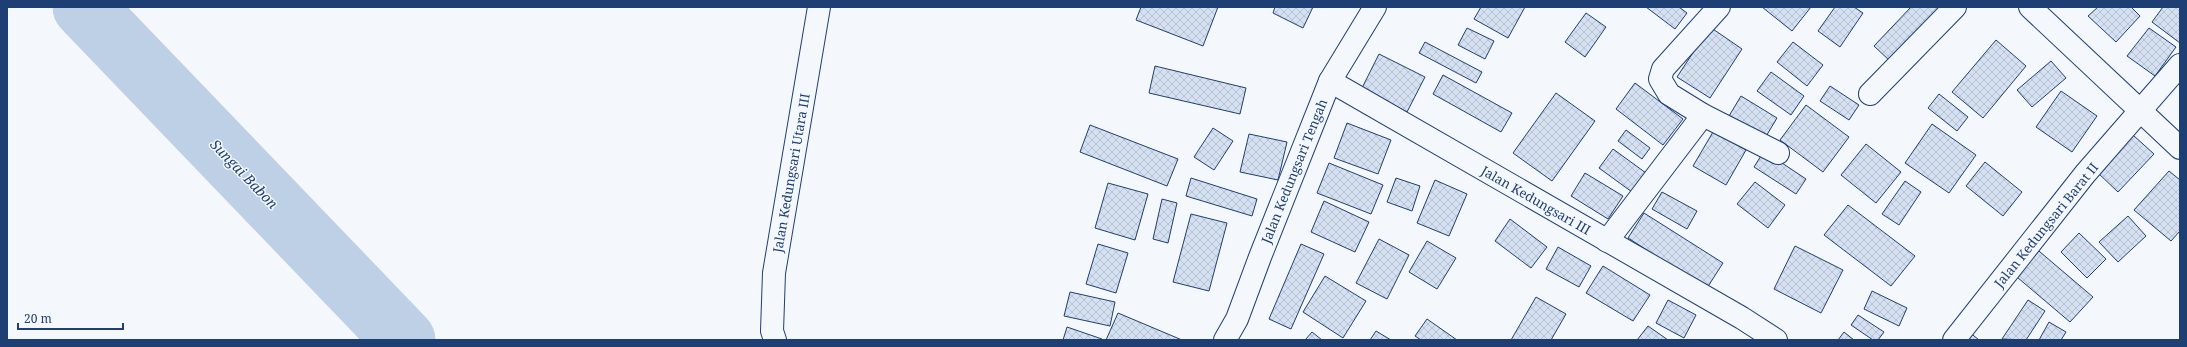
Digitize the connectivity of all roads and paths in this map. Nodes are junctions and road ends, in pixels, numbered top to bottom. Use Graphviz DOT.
graph roads {
  1 [pos="819,7"];
  2 [pos="1375,7"];
  3 [pos="1719,7"];
  4 [pos="1955,7"];
  5 [pos="2030,7"];
  6 [pos="2180,65"];
  7 [pos="1330,81"];
  8 [pos="1870,94"];
  9 [pos="2139,111"];
  10 [pos="1703,114"];
  11 [pos="2180,148"];
  12 [pos="1778,153"];
  13 [pos="1608,241"];
  14 [pos="775,340"];
  15 [pos="1225,340"];
  16 [pos="1776,340"];
  17 [pos="1954,340"];
  1 -- 14 [label="street, Jalan Kedungsari Utara III"];
  2 -- 7 [label="street, Jalan Kedungsari Tengah"];
  3 -- 10 [label="street"];
  4 -- 8 [label="street"];
  5 -- 9 [label="street"];
  6 -- 9 [label="street, Jalan Kedungsari Barat II"];
  7 -- 13 [label="street, Jalan Kedungsari III"];
  7 -- 15 [label="street, Jalan Kedungsari Tengah"];
  9 -- 11 [label="street"];
  9 -- 17 [label="street, Jalan Kedungsari Barat II"];
  10 -- 12 [label="street"];
  10 -- 13 [label="street"];
  13 -- 16 [label="street, Jalan Kedungsari III"];
}
